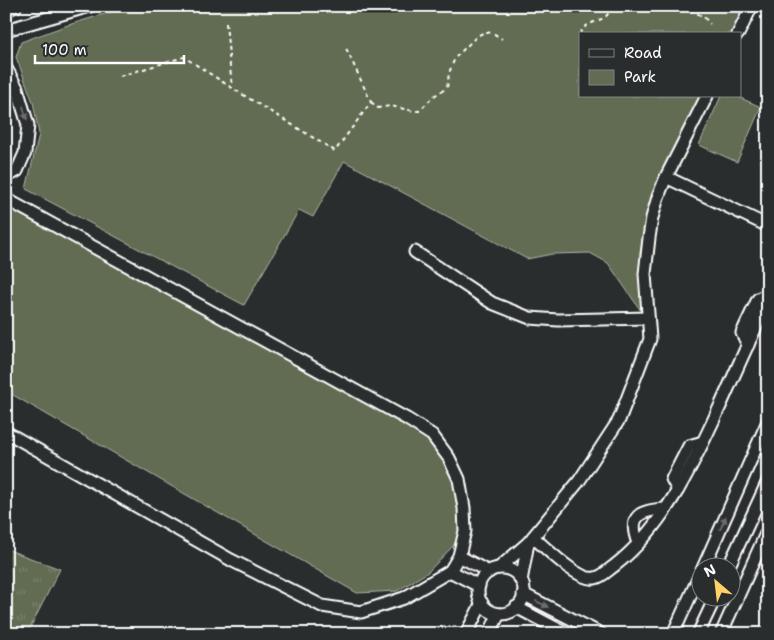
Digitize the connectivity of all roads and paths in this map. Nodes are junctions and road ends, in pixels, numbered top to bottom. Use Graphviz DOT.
graph roads {
  1 [pos="16,6"];
  2 [pos="90,6"];
  3 [pos="612,6"];
  4 [pos="682,6"];
  5 [pos="752,6"];
  6 [pos="6,10"];
  7 [pos="226,23"];
  8 [pos="710,24"];
  9 [pos="6,30"];
  10 [pos="581,32"];
  11 [pos="739,32"];
  12 [pos="502,39"];
  13 [pos="345,46"];
  14 [pos="6,68"];
  15 [pos="120,76"];
  16 [pos="232,88"];
  17 [pos="705,98"];
  18 [pos="372,102"];
  19 [pos="6,177"];
  20 [pos="666,177"];
  21 [pos="6,199"];
  22 [pos="768,226"];
  23 [pos="415,252"];
  24 [pos="768,294"];
  25 [pos="768,301"];
  26 [pos="648,318"];
  27 [pos="748,345"];
  28 [pos="768,422"];
  29 [pos="6,432"];
  30 [pos="768,481"];
  31 [pos="666,509"];
  32 [pos="768,530"];
  33 [pos="530,540"];
  34 [pos="638,543"];
  35 [pos="459,556"];
  36 [pos="707,558"];
  37 [pos="733,558"];
  38 [pos="494,570"];
  39 [pos="450,571"];
  40 [pos="521,581"];
  41 [pos="479,586"];
  42 [pos="692,591"];
  43 [pos="523,594"];
  44 [pos="482,603"];
  45 [pos="516,607"];
  46 [pos="710,608"];
  47 [pos="499,614"];
  48 [pos="599,633"];
  49 [pos="466,634"];
  50 [pos="489,634"];
  51 [pos="567,634"];
  52 [pos="673,634"];
  53 [pos="698,634"];
  54 [pos="721,634"];
  1 -- 6 [label="street"];
  2 -- 9 [label="street"];
  3 -- 10 [label="path"];
  4 -- 8 [label="path"];
  5 -- 11 [label="street"];
  7 -- 16 [label="path"];
  12 -- 18 [label="path"];
  13 -- 18 [label="path"];
  14 -- 19 [label="street, one-way"];
  15 -- 16 [label="path"];
  16 -- 18 [label="path"];
  17 -- 20 [label="street"];
  20 -- 22 [label="street"];
  20 -- 26 [label="street"];
  21 -- 35 [label="street"];
  23 -- 26 [label="street"];
  24 -- 27 [label="street"];
  25 -- 27 [label="street"];
  26 -- 33 [label="street"];
  27 -- 31 [label="street"];
  36 -- 28 [label="street, one-way"];
  29 -- 39 [label="street"];
  30 -- 37 [label="street"];
  31 -- 34 [label="street"];
  31 -- 34 [label="street"];
  32 -- 54 [label="street"];
  33 -- 34 [label="street"];
  33 -- 38 [label="street"];
  33 -- 40 [label="street"];
  35 -- 38 [label="street"];
  35 -- 39 [label="street"];
  38 -- 40 [label="street"];
  38 -- 41 [label="street"];
  39 -- 41 [label="street"];
  40 -- 43 [label="street"];
  41 -- 44 [label="street"];
  42 -- 52 [label="street"];
  43 -- 45 [label="street"];
  43 -- 48 [label="street, one-way"];
  44 -- 47 [label="street"];
  44 -- 49 [label="street"];
  45 -- 47 [label="street"];
  45 -- 51 [label="street"];
  46 -- 53 [label="street"];
  47 -- 50 [label="street"];
}
